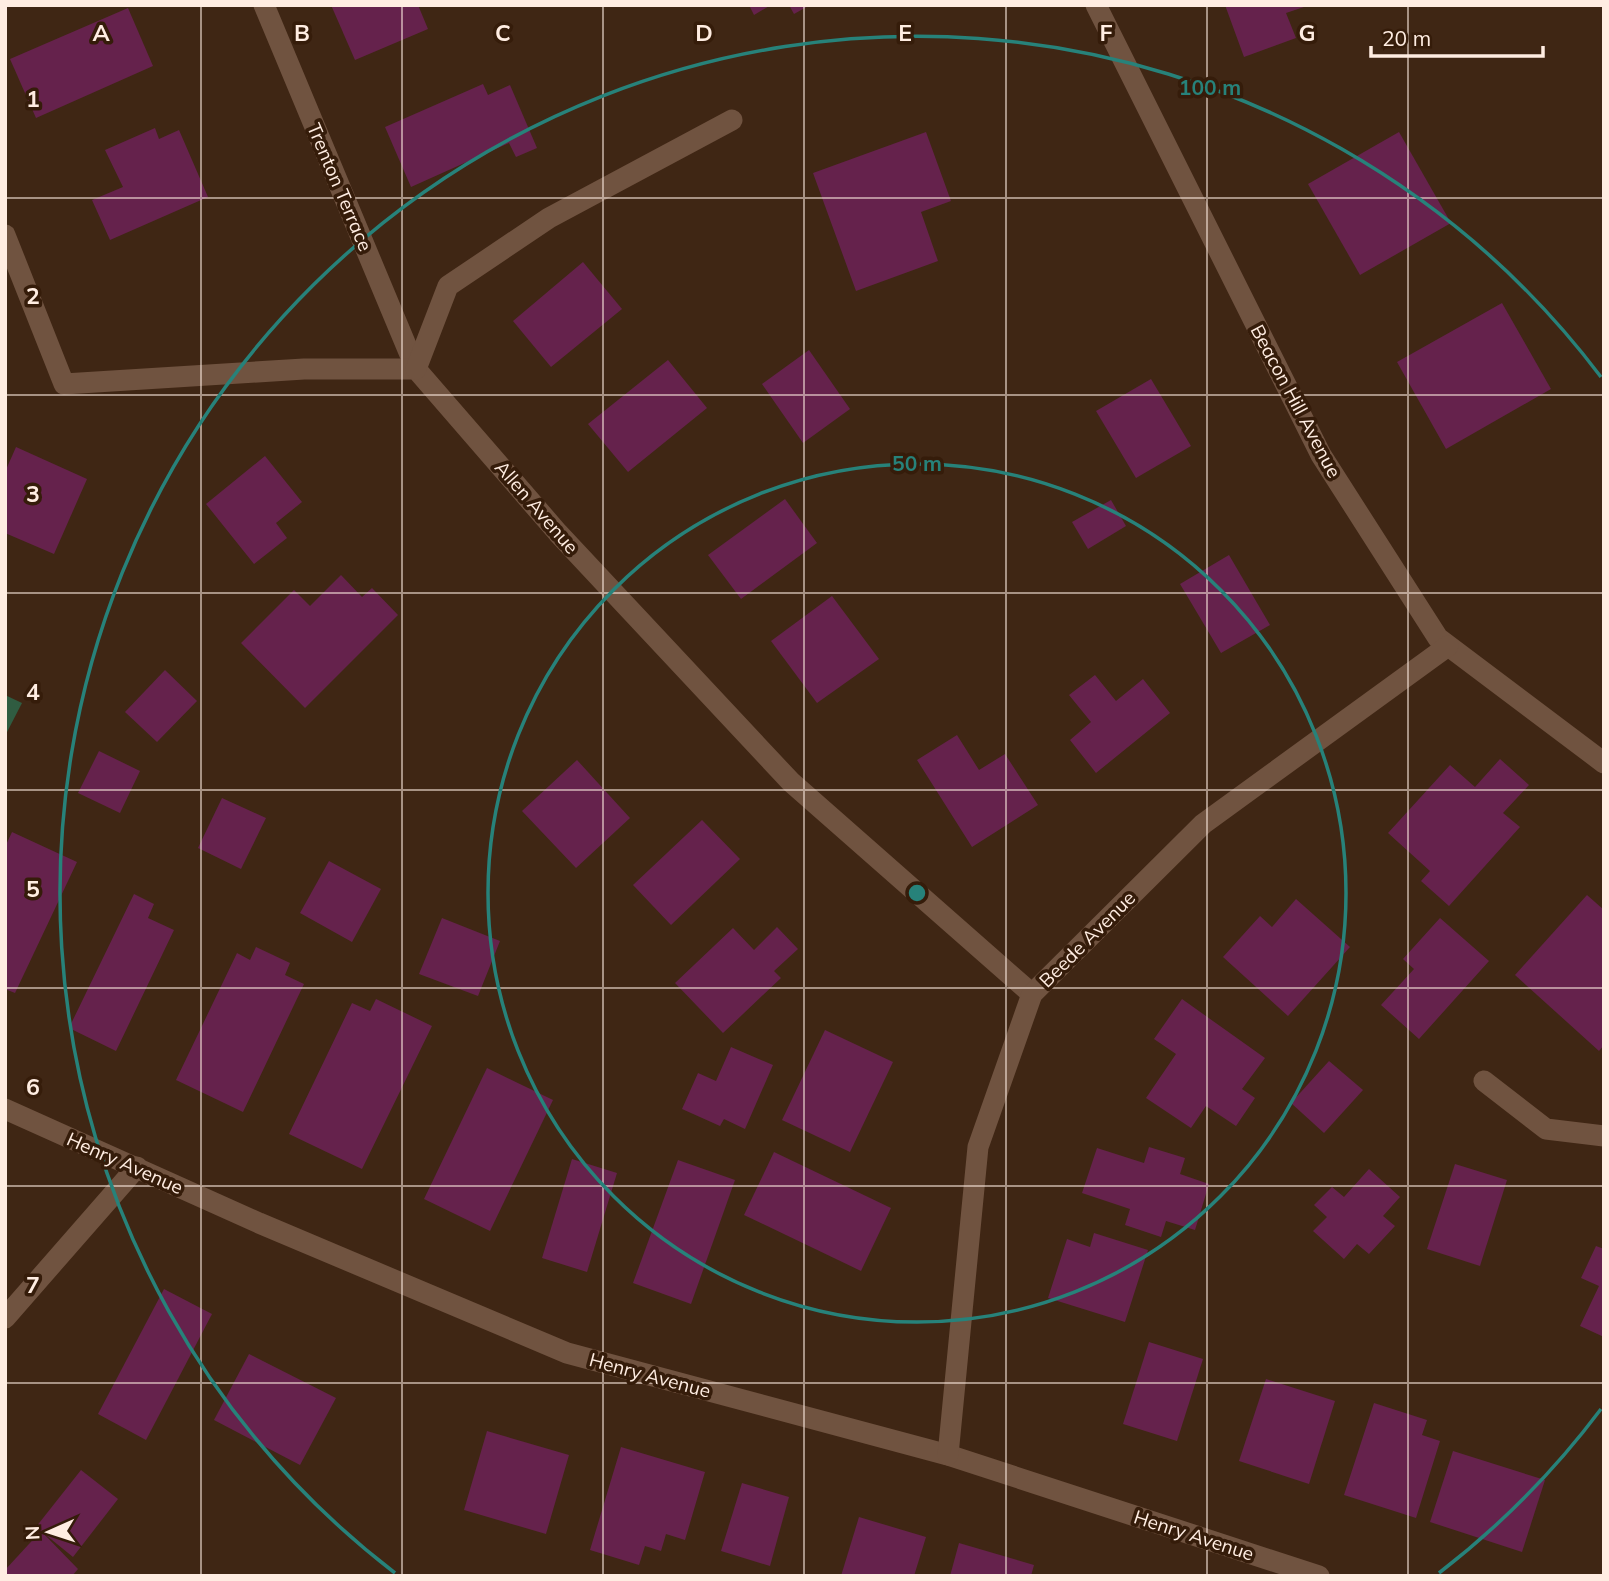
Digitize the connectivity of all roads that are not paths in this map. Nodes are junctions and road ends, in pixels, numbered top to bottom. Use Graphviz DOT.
graph roads {
  1 [pos="264,5"];
  2 [pos="1096,5"];
  3 [pos="732,120"];
  4 [pos="5,235"];
  5 [pos="416,369"];
  6 [pos="1448,646"];
  7 [pos="1604,763"];
  8 [pos="1032,994"];
  9 [pos="1484,1081"];
  10 [pos="5,1109"];
  11 [pos="1604,1136"];
  12 [pos="137,1167"];
  13 [pos="5,1318"];
  14 [pos="948,1455"];
  15 [pos="1319,1576"];
  1 -- 5 [label="street, Trenton Terrace"];
  2 -- 6 [label="street, Beacon Hill Avenue"];
  3 -- 5 [label="street"];
  4 -- 5 [label="street"];
  5 -- 8 [label="street, Allen Avenue"];
  6 -- 7 [label="street, Beacon Hill Avenue"];
  6 -- 8 [label="street, Beede Avenue"];
  8 -- 14 [label="street, Beede Avenue"];
  9 -- 11 [label="street"];
  10 -- 12 [label="street, Henry Avenue"];
  12 -- 13 [label="street"];
  12 -- 14 [label="street, Henry Avenue"];
  14 -- 15 [label="street, Henry Avenue"];
}
